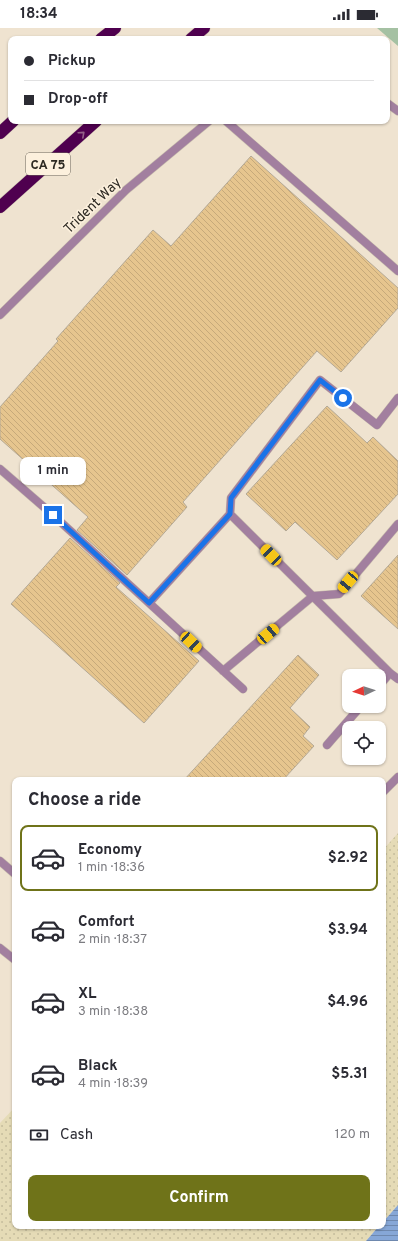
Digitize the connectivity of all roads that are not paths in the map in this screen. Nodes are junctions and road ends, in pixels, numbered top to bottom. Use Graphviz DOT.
graph roads {
  1 [pos="115,28"];
  2 [pos="204,28"];
  3 [pos="105,36"];
  4 [pos="195,36"];
  5 [pos="10,124"];
  6 [pos="93,124"];
  7 [pos="205,124"];
  8 [pos="229,124"];
  9 [pos="0,134"];
  10 [pos="0,207"];
  11 [pos="398,271"];
  12 [pos="0,315"];
  13 [pos="398,398"];
  14 [pos="0,469"];
  15 [pos="230,514"];
  16 [pos="398,524"];
  17 [pos="312,596"];
  18 [pos="149,603"];
  19 [pos="223,671"];
  20 [pos="390,673"];
  21 [pos="386,678"];
  22 [pos="398,679"];
  23 [pos="243,689"];
  24 [pos="355,713"];
  25 [pos="327,745"];
  26 [pos="398,777"];
  27 [pos="386,789"];
  28 [pos="0,861"];
  29 [pos="12,871"];
  30 [pos="0,948"];
  31 [pos="12,958"];
  1 -- 3 [label="highway"];
  2 -- 4 [label="highway"];
  5 -- 9 [label="highway"];
  10 -- 6 [label="highway, CA 75, one-way"];
  7 -- 12 [label="lane, Trident Way"];
  8 -- 11 [label="lane"];
  13 -- 15 [label="lane"];
  14 -- 18 [label="lane"];
  15 -- 17 [label="lane"];
  15 -- 18 [label="lane"];
  16 -- 17 [label="lane"];
  17 -- 19 [label="lane"];
  17 -- 20 [label="lane"];
  18 -- 19 [label="lane"];
  19 -- 23 [label="lane"];
  20 -- 21 [label="lane"];
  20 -- 22 [label="lane"];
  24 -- 25 [label="lane"];
  26 -- 27 [label="lane"];
  28 -- 29 [label="lane"];
  30 -- 31 [label="lane"];
}
